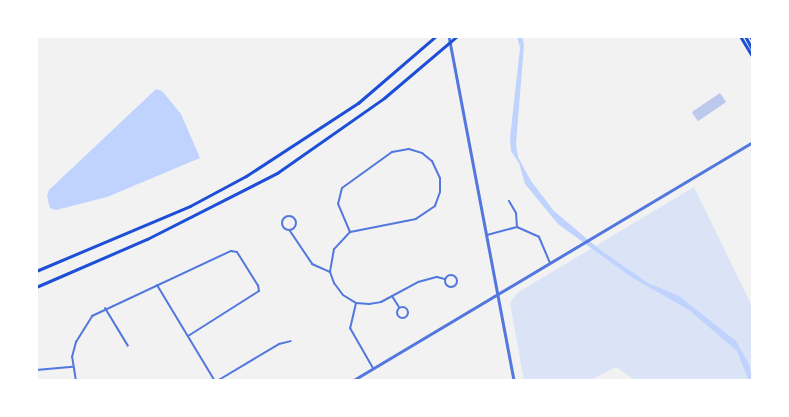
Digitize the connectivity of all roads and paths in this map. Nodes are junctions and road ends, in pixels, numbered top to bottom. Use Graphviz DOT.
graph roads {
  1 [pos="436,36"];
  2 [pos="449,36"];
  3 [pos="457,36"];
  4 [pos="740,36"];
  5 [pos="746,36"];
  6 [pos="750,36"];
  7 [pos="753,41"];
  8 [pos="753,51"];
  9 [pos="753,58"];
  10 [pos="753,142"];
  11 [pos="509,201"];
  12 [pos="517,227"];
  13 [pos="290,230"];
  14 [pos="350,232"];
  15 [pos="487,235"];
  16 [pos="550,263"];
  17 [pos="36,271"];
  18 [pos="330,272"];
  19 [pos="445,279"];
  20 [pos="157,285"];
  21 [pos="36,288"];
  22 [pos="498,294"];
  23 [pos="392,296"];
  24 [pos="356,303"];
  25 [pos="105,308"];
  26 [pos="399,308"];
  27 [pos="188,336"];
  28 [pos="290,341"];
  29 [pos="128,346"];
  30 [pos="73,366"];
  31 [pos="373,368"];
  32 [pos="36,370"];
  33 [pos="76,381"];
  34 [pos="216,381"];
  35 [pos="352,381"];
  36 [pos="514,381"];
  1 -- 17 [label="highway"];
  2 -- 15 [label="street"];
  3 -- 21 [label="highway"];
  4 -- 9 [label="highway"];
  5 -- 8 [label="highway"];
  6 -- 7 [label="highway"];
  10 -- 16 [label="street"];
  11 -- 12 [label="street"];
  12 -- 15 [label="street"];
  12 -- 16 [label="street"];
  13 -- 13 [label="street"];
  13 -- 18 [label="street"];
  14 -- 14 [label="street"];
  14 -- 18 [label="street"];
  15 -- 22 [label="street"];
  16 -- 22 [label="street"];
  18 -- 24 [label="street"];
  19 -- 19 [label="street"];
  19 -- 23 [label="street"];
  20 -- 25 [label="street"];
  20 -- 27 [label="street"];
  20 -- 27 [label="street"];
  22 -- 31 [label="street"];
  22 -- 36 [label="street"];
  23 -- 24 [label="street"];
  23 -- 26 [label="street"];
  24 -- 31 [label="street"];
  25 -- 29 [label="street"];
  25 -- 30 [label="street"];
  26 -- 26 [label="street"];
  27 -- 34 [label="street"];
  28 -- 34 [label="street"];
  30 -- 32 [label="street"];
  30 -- 33 [label="street"];
  31 -- 35 [label="street"];
}
